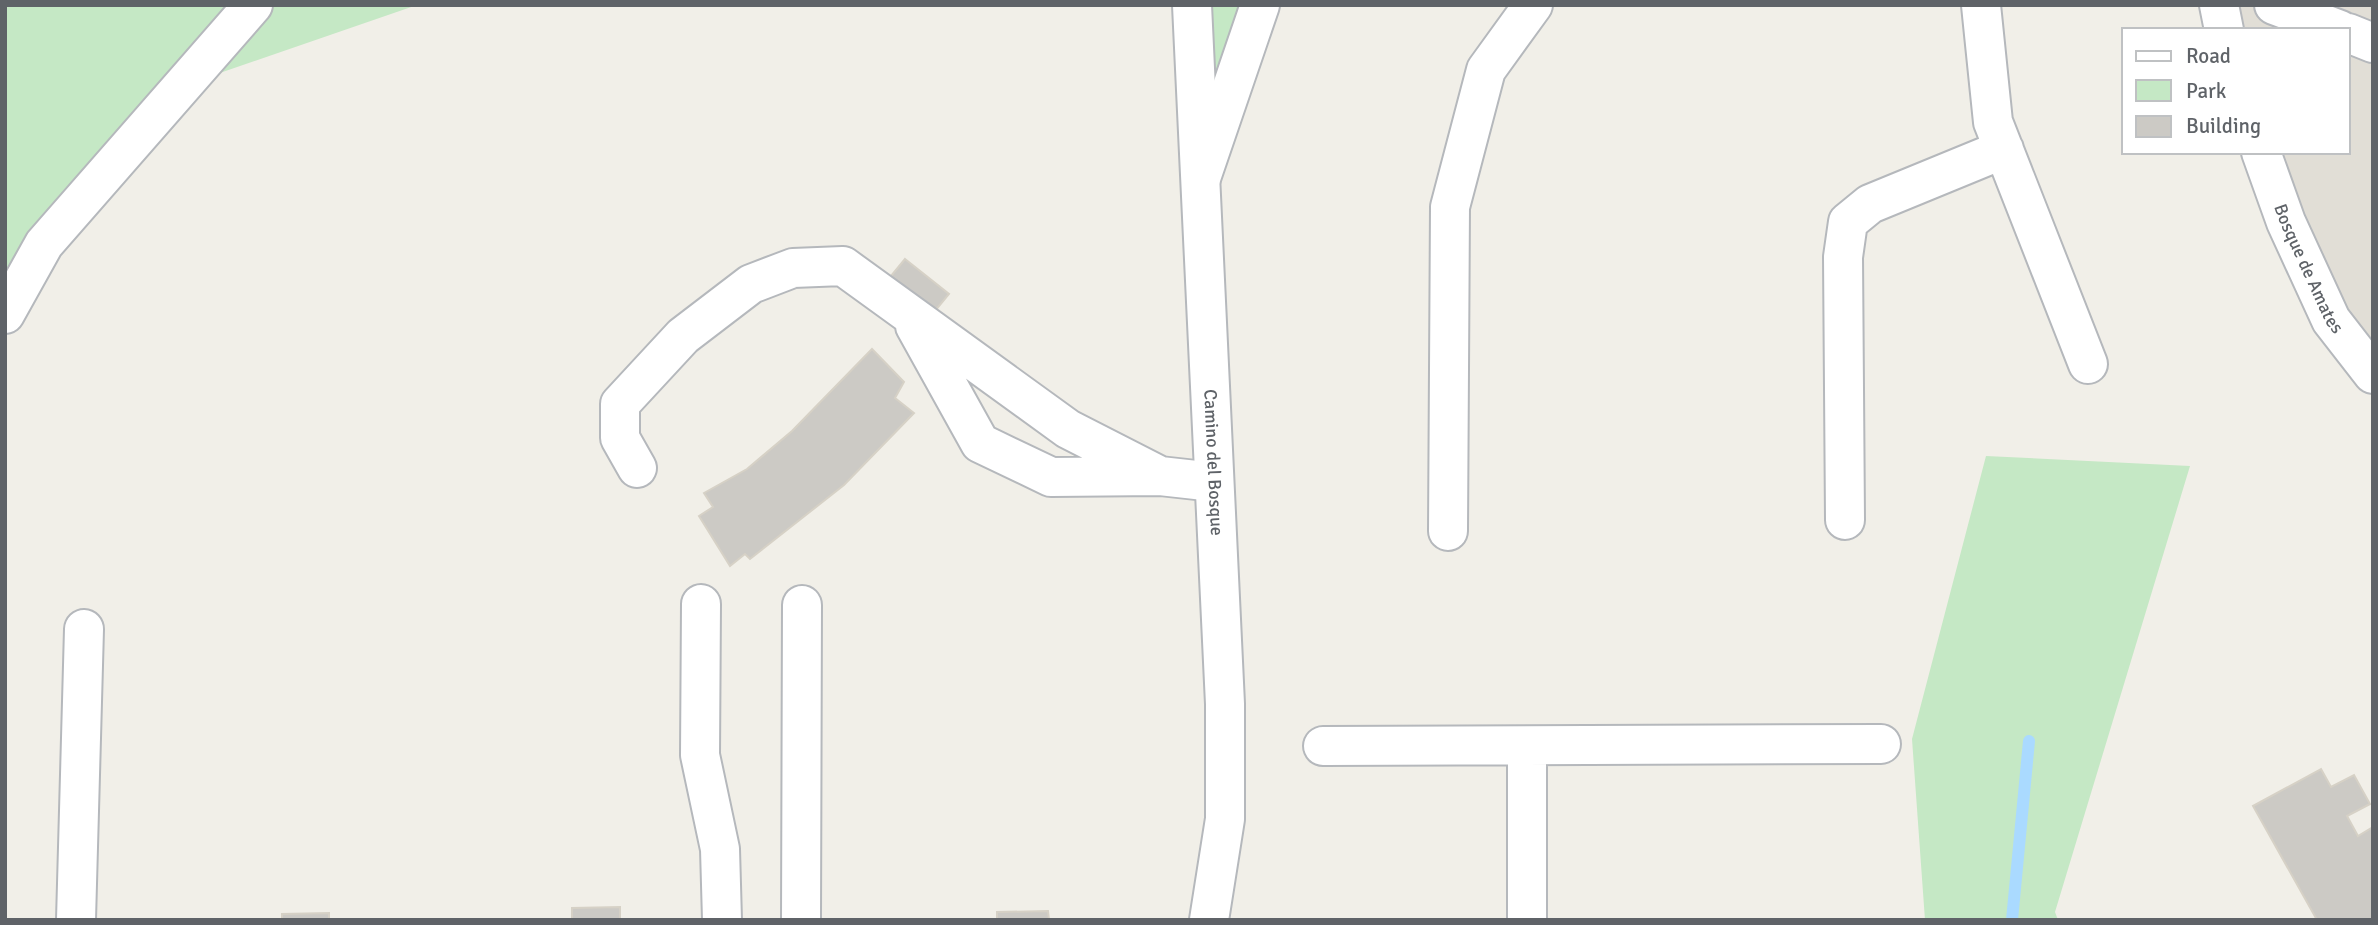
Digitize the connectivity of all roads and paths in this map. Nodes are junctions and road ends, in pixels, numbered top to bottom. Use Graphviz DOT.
graph roads {
  1 [pos="253,5"];
  2 [pos="1192,5"];
  3 [pos="1260,5"];
  4 [pos="1533,5"];
  5 [pos="1981,5"];
  6 [pos="2219,5"];
  7 [pos="2274,5"];
  8 [pos="2224,28"];
  9 [pos="2335,28"];
  10 [pos="2350,34"];
  11 [pos="2373,43"];
  12 [pos="2004,149"];
  13 [pos="2261,154"];
  14 [pos="1200,180"];
  15 [pos="5,314"];
  16 [pos="909,315"];
  17 [pos="2088,364"];
  18 [pos="2373,374"];
  19 [pos="637,468"];
  20 [pos="1160,476"];
  21 [pos="1214,482"];
  22 [pos="1845,520"];
  23 [pos="1448,531"];
  24 [pos="701,604"];
  25 [pos="802,605"];
  26 [pos="84,629"];
  27 [pos="1881,744"];
  28 [pos="1323,746"];
  29 [pos="1527,746"];
  30 [pos="76,920"];
  31 [pos="722,920"];
  32 [pos="801,920"];
  33 [pos="1209,920"];
  34 [pos="1527,920"];
  1 -- 15 [label="street"];
  2 -- 14 [label="street, Camino del Bosque"];
  3 -- 14 [label="street"];
  4 -- 23 [label="street"];
  5 -- 12 [label="street"];
  6 -- 8 [label="street"];
  7 -- 9 [label="street"];
  10 -- 11 [label="street"];
  12 -- 17 [label="street"];
  12 -- 22 [label="street"];
  13 -- 18 [label="street, Bosque de Amates"];
  14 -- 21 [label="street, Camino del Bosque"];
  16 -- 19 [label="street"];
  16 -- 20 [label="street"];
  16 -- 20 [label="street"];
  20 -- 21 [label="street"];
  21 -- 33 [label="street, Camino del Bosque"];
  24 -- 31 [label="street"];
  25 -- 32 [label="street"];
  26 -- 30 [label="street"];
  27 -- 29 [label="street"];
  28 -- 29 [label="street"];
  29 -- 34 [label="street"];
}
